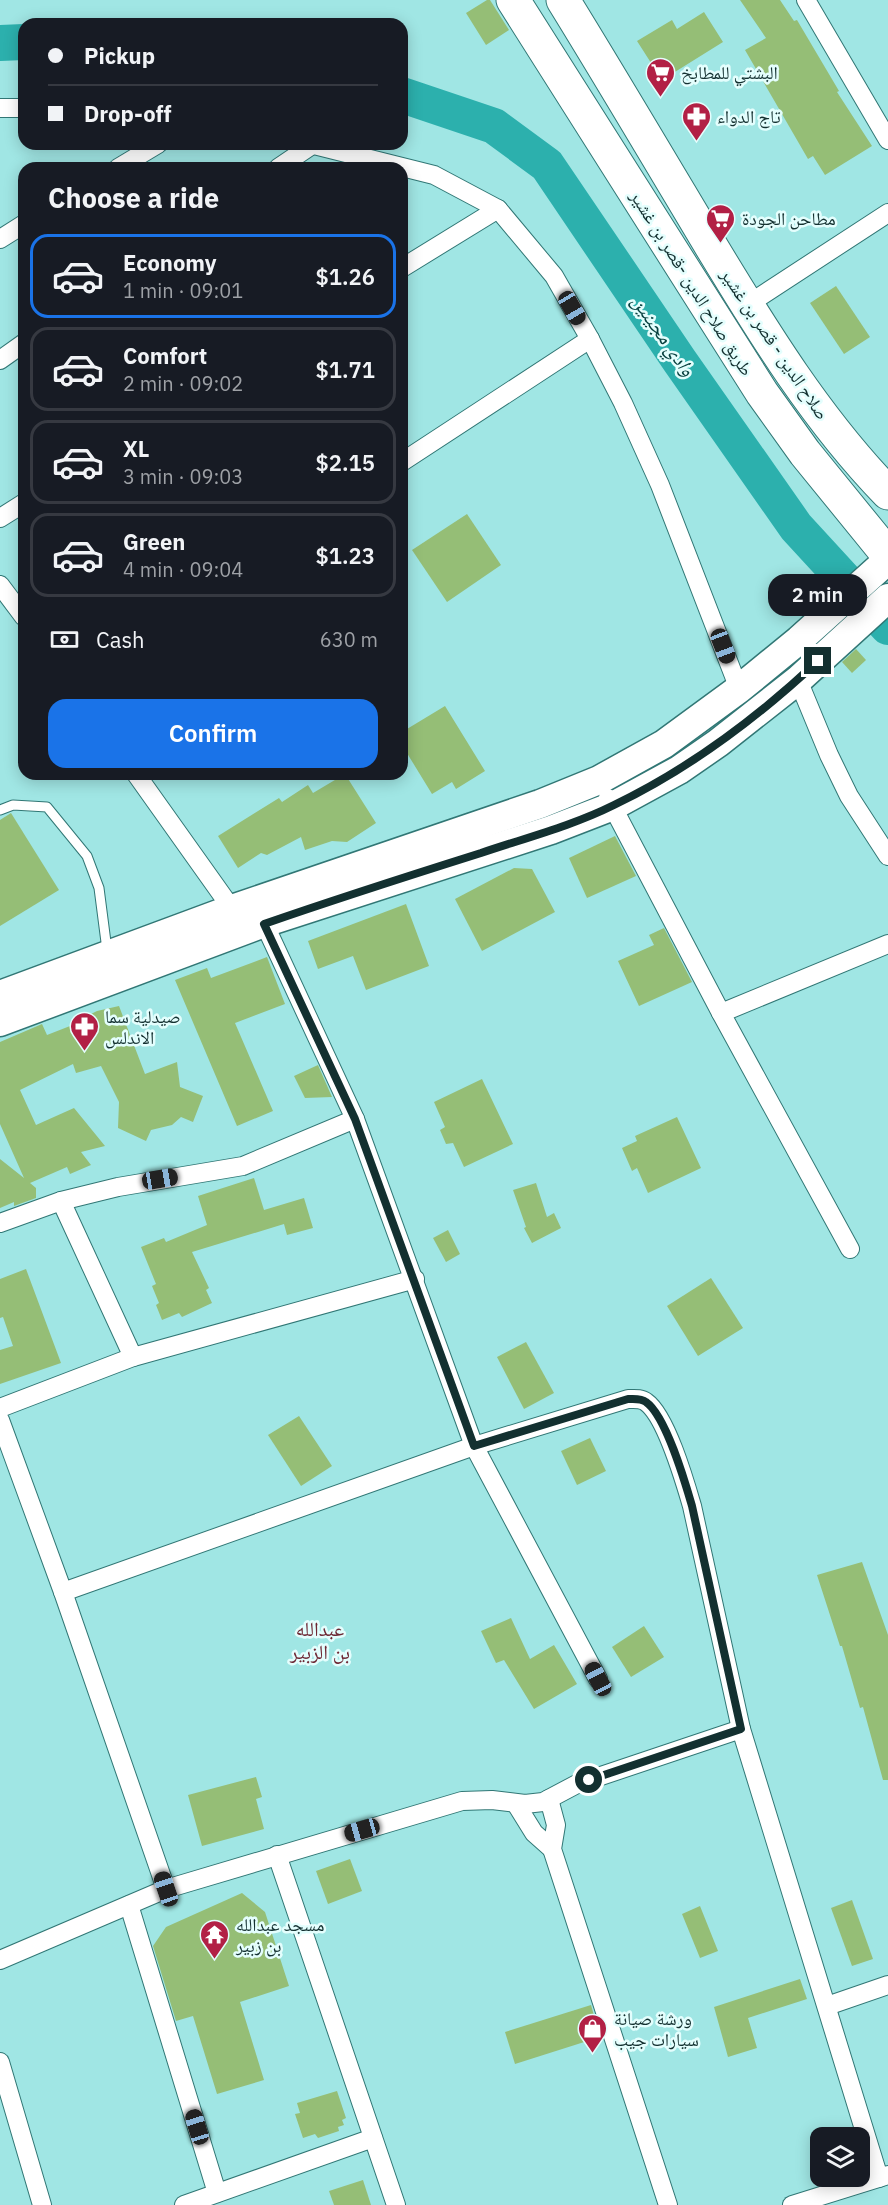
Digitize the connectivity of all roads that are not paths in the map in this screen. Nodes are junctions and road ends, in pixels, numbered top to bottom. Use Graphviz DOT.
graph roads {
  1 [pos="513,0"];
  2 [pos="564,0"];
  3 [pos="806,0"];
  4 [pos="0,108"];
  5 [pos="18,108"];
  6 [pos="888,140"];
  7 [pos="148,150"];
  8 [pos="303,150"];
  9 [pos="335,150"];
  10 [pos="128,162"];
  11 [pos="286,162"];
  12 [pos="382,162"];
  13 [pos="408,168"];
  14 [pos="498,209"];
  15 [pos="888,213"];
  16 [pos="18,228"];
  17 [pos="0,239"];
  18 [pos="408,264"];
  19 [pos="747,305"];
  20 [pos="590,339"];
  21 [pos="18,347"];
  22 [pos="0,360"];
  23 [pos="408,458"];
  24 [pos="888,494"];
  25 [pos="18,507"];
  26 [pos="0,518"];
  27 [pos="882,563"];
  28 [pos="0,585"];
  29 [pos="888,598"];
  30 [pos="18,609"];
  31 [pos="808,670"];
  32 [pos="739,689"];
  33 [pos="140,780"];
  34 [pos="599,780"];
  35 [pos="613,806"];
  36 [pos="0,810"];
  37 [pos="888,856"];
  38 [pos="232,909"];
  39 [pos="264,924"];
  40 [pos="888,944"];
  41 [pos="112,966"];
  42 [pos="0,995"];
  43 [pos="721,1012"];
  44 [pos="0,1022"];
  45 [pos="355,1119"];
  46 [pos="61,1201"];
  47 [pos="0,1223"];
  48 [pos="850,1249"];
  49 [pos="414,1279"];
  50 [pos="133,1358"];
  51 [pos="0,1408"];
  52 [pos="0,1420"];
  53 [pos="474,1446"];
  54 [pos="63,1592"];
  55 [pos="598,1679"];
  56 [pos="741,1729"];
  57 [pos="549,1799"];
  58 [pos="516,1803"];
  59 [pos="552,1849"];
  60 [pos="277,1855"];
  61 [pos="166,1889"];
  62 [pos="129,1905"];
  63 [pos="0,1960"];
  64 [pos="888,1985"];
  65 [pos="827,2006"];
  66 [pos="0,2062"];
  67 [pos="373,2138"];
  68 [pos="883,2176"];
  69 [pos="217,2193"];
  70 [pos="42,2205"];
  71 [pos="184,2205"];
  72 [pos="396,2205"];
  73 [pos="668,2205"];
  74 [pos="792,2205"];
  1 -- 27 [label="highway, طريق صلاح الدين -قصر بن غشير"];
  2 -- 19 [label="highway, صلاح الدين - قصر بن غشير"];
  3 -- 6 [label="street"];
  4 -- 5 [label="street"];
  7 -- 10 [label="street"];
  8 -- 11 [label="street"];
  9 -- 12 [label="street"];
  13 -- 14 [label="street"];
  14 -- 18 [label="street"];
  14 -- 20 [label="street"];
  15 -- 19 [label="street"];
  16 -- 17 [label="street"];
  19 -- 24 [label="highway, صلاح الدين - قصر بن غشير"];
  20 -- 23 [label="street"];
  20 -- 32 [label="street"];
  21 -- 22 [label="street"];
  25 -- 26 [label="street"];
  27 -- 32 [label="main road"];
  28 -- 30 [label="street"];
  29 -- 31 [label="main road"];
  31 -- 35 [label="main road"];
  31 -- 37 [label="street"];
  32 -- 34 [label="main road"];
  33 -- 38 [label="street"];
  34 -- 35 [label="street"];
  34 -- 38 [label="main road"];
  35 -- 39 [label="main road"];
  35 -- 43 [label="street"];
  36 -- 41 [label="lane"];
  38 -- 41 [label="main road"];
  39 -- 41 [label="main road"];
  39 -- 45 [label="street"];
  40 -- 43 [label="street"];
  41 -- 42 [label="main road"];
  41 -- 44 [label="main road"];
  43 -- 48 [label="street"];
  45 -- 46 [label="street"];
  45 -- 49 [label="street"];
  46 -- 47 [label="street"];
  46 -- 50 [label="street"];
  49 -- 50 [label="street"];
  49 -- 53 [label="street"];
  50 -- 51 [label="street"];
  52 -- 54 [label="street"];
  53 -- 54 [label="street"];
  53 -- 55 [label="street"];
  53 -- 56 [label="street"];
  54 -- 61 [label="street"];
  56 -- 57 [label="street"];
  56 -- 65 [label="street"];
  57 -- 58 [label="street"];
  57 -- 59 [label="street"];
  58 -- 59 [label="street"];
  58 -- 60 [label="street"];
  59 -- 73 [label="street"];
  60 -- 61 [label="street"];
  60 -- 67 [label="street"];
  61 -- 62 [label="street"];
  62 -- 63 [label="street"];
  62 -- 69 [label="street"];
  64 -- 65 [label="street"];
  65 -- 68 [label="street"];
  66 -- 70 [label="street"];
  67 -- 69 [label="street"];
  67 -- 72 [label="street"];
  68 -- 74 [label="street"];
  69 -- 71 [label="street"];
}
